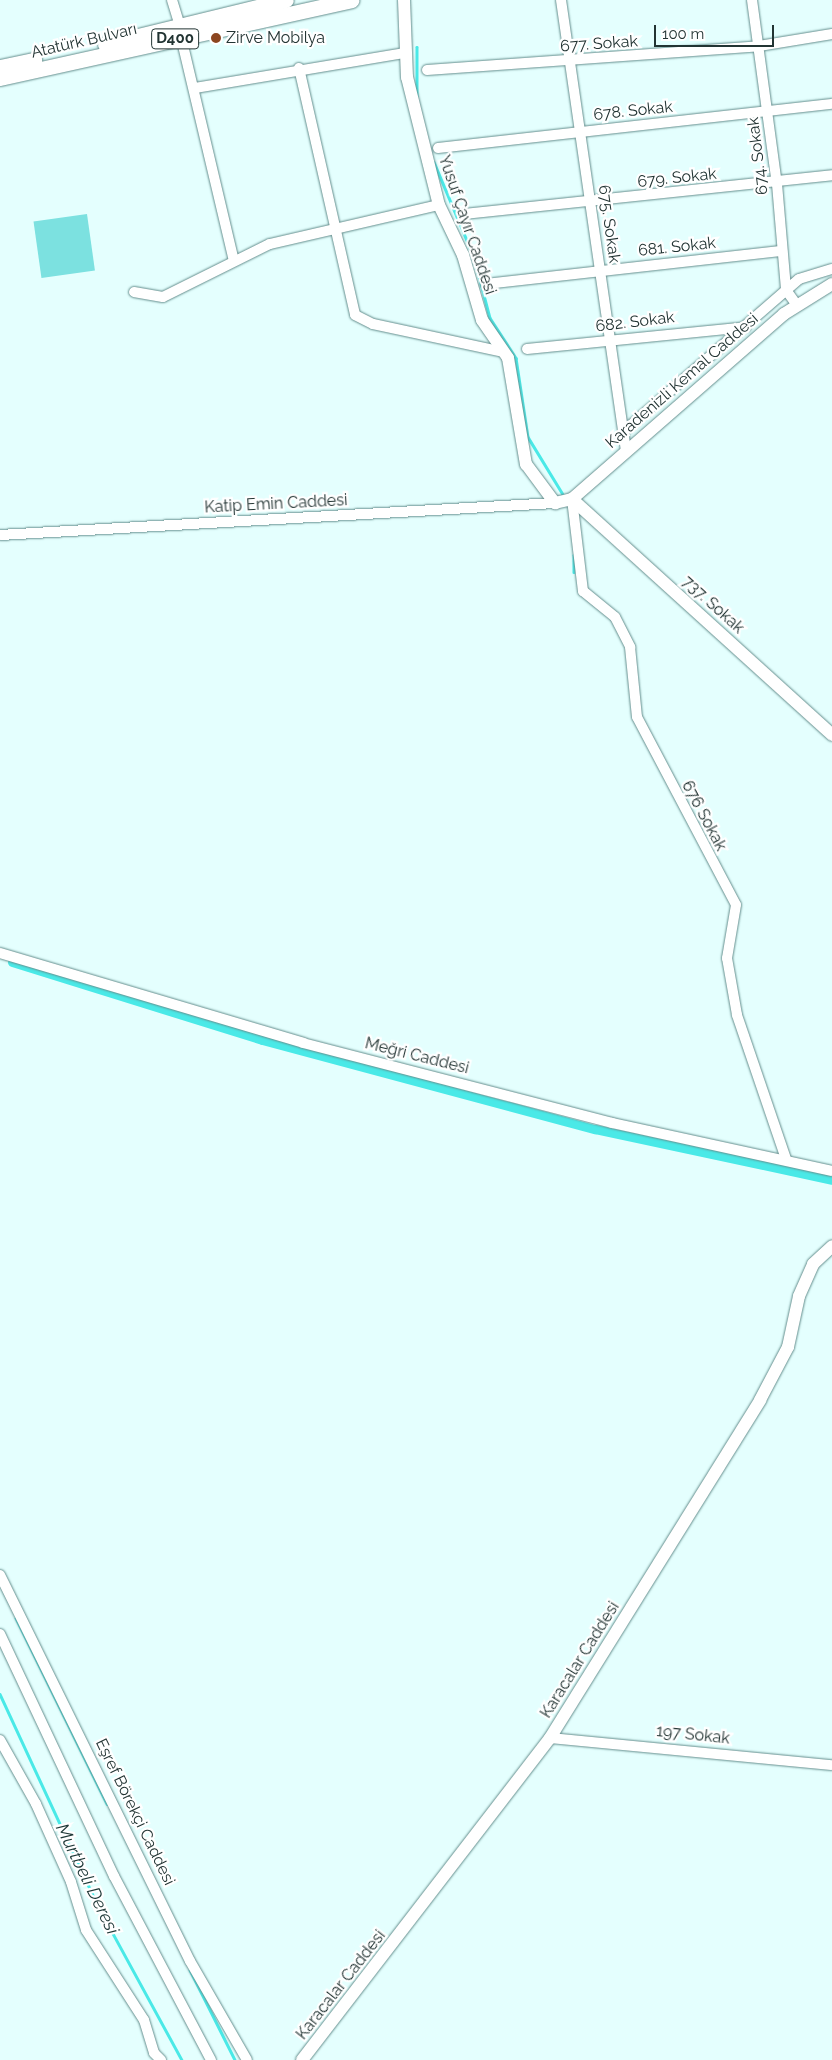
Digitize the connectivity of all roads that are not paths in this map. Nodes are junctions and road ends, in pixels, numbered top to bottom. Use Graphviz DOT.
graph roads {
  1 [pos="172,0"];
  2 [pos="286,0"];
  3 [pos="351,0"];
  4 [pos="404,0"];
  5 [pos="562,0"];
  6 [pos="752,0"];
  7 [pos="181,32"];
  8 [pos="832,34"];
  9 [pos="759,46"];
  10 [pos="405,53"];
  11 [pos="574,61"];
  12 [pos="0,67"];
  13 [pos="299,68"];
  14 [pos="427,70"];
  15 [pos="0,78"];
  16 [pos="195,88"];
  17 [pos="832,104"];
  18 [pos="768,112"];
  19 [pos="582,132"];
  20 [pos="438,148"];
  21 [pos="832,175"];
  22 [pos="777,184"];
  23 [pos="591,202"];
  24 [pos="439,205"];
  25 [pos="464,214"];
  26 [pos="333,228"];
  27 [pos="782,251"];
  28 [pos="234,261"];
  29 [pos="832,269"];
  30 [pos="600,270"];
  31 [pos="486,284"];
  32 [pos="832,284"];
  33 [pos="786,290"];
  34 [pos="134,292"];
  35 [pos="797,305"];
  36 [pos="746,327"];
  37 [pos="610,341"];
  38 [pos="528,349"];
  39 [pos="504,352"];
  40 [pos="623,432"];
  41 [pos="626,452"];
  42 [pos="565,501"];
  43 [pos="0,535"];
  44 [pos="832,735"];
  45 [pos="0,953"];
  46 [pos="786,1160"];
  47 [pos="832,1171"];
  48 [pos="832,1246"];
  49 [pos="0,1575"];
  50 [pos="0,1634"];
  51 [pos="550,1738"];
  52 [pos="0,1740"];
  53 [pos="832,1765"];
  54 [pos="161,2060"];
  55 [pos="211,2060"];
  56 [pos="247,2060"];
  57 [pos="302,2060"];
  1 -- 7 [label="street"];
  2 -- 7 [label="main road, Atatürk Bulvarı / D400"];
  3 -- 7 [label="main road, Atatürk Bulvarı / D400"];
  4 -- 10 [label="street, Yusuf Çayır Caddesi"];
  5 -- 11 [label="street, 675. Sokak"];
  6 -- 9 [label="street, 674. Sokak"];
  7 -- 12 [label="main road, Atatürk Bulvarı / D400"];
  7 -- 15 [label="main road, Atatürk Bulvarı / D400"];
  7 -- 16 [label="street"];
  8 -- 9 [label="street, 677. Sokak"];
  9 -- 11 [label="street, 677. Sokak"];
  9 -- 18 [label="street, 674. Sokak"];
  10 -- 13 [label="street"];
  10 -- 24 [label="street, Yusuf Çayır Caddesi"];
  11 -- 14 [label="street, 677. Sokak"];
  11 -- 19 [label="street, 675. Sokak"];
  13 -- 16 [label="street"];
  13 -- 26 [label="street"];
  16 -- 28 [label="street"];
  17 -- 18 [label="street, 678. Sokak"];
  18 -- 19 [label="street, 678. Sokak"];
  18 -- 22 [label="street, 674. Sokak"];
  19 -- 20 [label="street, 678. Sokak"];
  19 -- 23 [label="street, 675. Sokak"];
  21 -- 22 [label="street, 679. Sokak"];
  22 -- 23 [label="street, 679. Sokak"];
  22 -- 27 [label="street, 674. Sokak"];
  23 -- 25 [label="street, 679. Sokak"];
  23 -- 30 [label="street, 675. Sokak"];
  24 -- 26 [label="street"];
  24 -- 39 [label="street, Yusuf Çayır Caddesi"];
  26 -- 28 [label="street"];
  26 -- 39 [label="street"];
  27 -- 30 [label="street, 681. Sokak"];
  27 -- 33 [label="street, 674. Sokak"];
  28 -- 34 [label="street"];
  29 -- 33 [label="street"];
  30 -- 31 [label="street, 681. Sokak"];
  30 -- 37 [label="street, 675. Sokak"];
  32 -- 35 [label="street, Karadenizli Kemal Caddesi"];
  33 -- 35 [label="street"];
  33 -- 36 [label="street"];
  35 -- 41 [label="street, Karadenizli Kemal Caddesi"];
  36 -- 37 [label="street, 682. Sokak"];
  36 -- 40 [label="street"];
  37 -- 38 [label="street, 682. Sokak"];
  37 -- 40 [label="street, 675. Sokak"];
  39 -- 42 [label="street, Yusuf Çayır Caddesi"];
  40 -- 41 [label="street, 675. Sokak"];
  41 -- 42 [label="street, Karadenizli Kemal Caddesi"];
  42 -- 43 [label="street, Katip Emin Caddesi"];
  42 -- 44 [label="street, 737. Sokak"];
  42 -- 46 [label="street, 676 Sokak"];
  45 -- 46 [label="street, Meğri Caddesi"];
  46 -- 47 [label="street, Meğri Caddesi"];
  48 -- 51 [label="street, Karacalar Caddesi"];
  49 -- 56 [label="street, Eşref Börekçi Caddesi"];
  50 -- 55 [label="street"];
  51 -- 53 [label="street, 197 Sokak"];
  51 -- 57 [label="street, Karacalar Caddesi"];
  52 -- 54 [label="street"];
}
